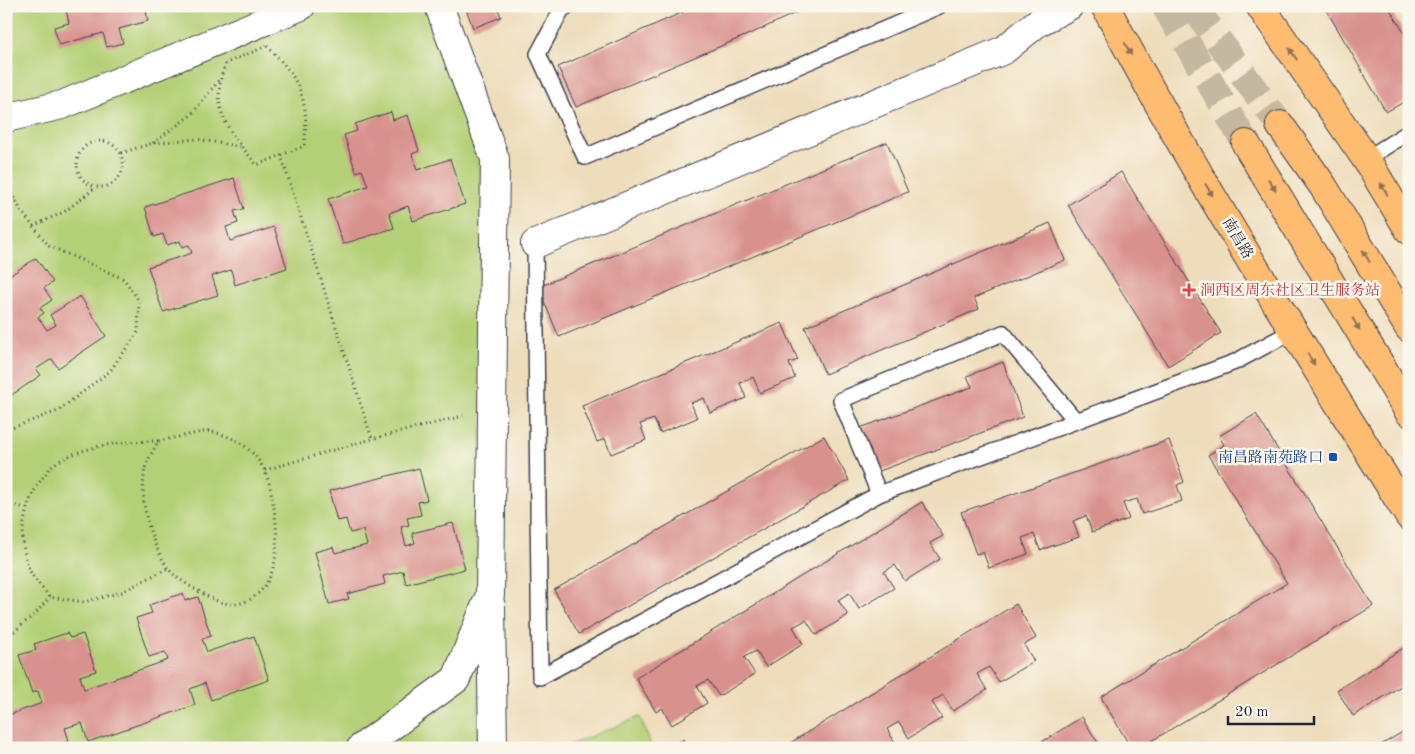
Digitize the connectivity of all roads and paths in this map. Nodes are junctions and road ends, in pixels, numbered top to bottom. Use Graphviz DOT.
graph roads {
  1 [pos="301,6"];
  2 [pos="439,6"];
  3 [pos="568,6"];
  4 [pos="939,6"];
  5 [pos="1070,6"];
  6 [pos="1105,6"];
  7 [pos="1260,6"];
  8 [pos="219,79"];
  9 [pos="6,118"];
  10 [pos="1280,125"];
  11 [pos="1409,132"];
  12 [pos="153,143"];
  13 [pos="1246,144"];
  14 [pos="241,147"];
  15 [pos="121,153"];
  16 [pos="281,155"];
  17 [pos="1366,159"];
  18 [pos="6,179"];
  19 [pos="95,188"];
  20 [pos="16,199"];
  21 [pos="6,203"];
  22 [pos="33,226"];
  23 [pos="1409,230"];
  24 [pos="535,244"];
  25 [pos="1409,328"];
  26 [pos="1293,332"];
  27 [pos="493,408"];
  28 [pos="1409,412"];
  29 [pos="1076,421"];
  30 [pos="6,430"];
  31 [pos="372,439"];
  32 [pos="158,441"];
  33 [pos="265,470"];
  34 [pos="879,494"];
  35 [pos="6,504"];
  36 [pos="26,508"];
  37 [pos="1409,516"];
  38 [pos="168,568"];
  39 [pos="490,595"];
  40 [pos="50,597"];
  41 [pos="6,638"];
  42 [pos="361,748"];
  43 [pos="492,748"];
  1 -- 9 [label="street"];
  2 -- 27 [label="street"];
  3 -- 4 [label="lane"];
  5 -- 24 [label="street"];
  6 -- 26 [label="main road, 南昌路, one-way"];
  17 -- 7 [label="main road, one-way"];
  8 -- 12 [label="path"];
  8 -- 14 [label="path"];
  8 -- 16 [label="path"];
  25 -- 10 [label="main road, one-way"];
  11 -- 17 [label="lane"];
  12 -- 14 [label="path"];
  12 -- 15 [label="path"];
  13 -- 28 [label="main road, one-way"];
  14 -- 16 [label="path"];
  15 -- 19 [label="path"];
  15 -- 19 [label="path"];
  16 -- 31 [label="path"];
  23 -- 17 [label="main road, one-way"];
  18 -- 20 [label="path"];
  19 -- 22 [label="path"];
  20 -- 21 [label="path"];
  20 -- 22 [label="path"];
  22 -- 30 [label="path"];
  24 -- 34 [label="lane"];
  26 -- 29 [label="lane"];
  26 -- 37 [label="main road, 南昌路, one-way"];
  27 -- 31 [label="path"];
  27 -- 39 [label="street"];
  29 -- 34 [label="lane"];
  29 -- 34 [label="lane"];
  31 -- 33 [label="path"];
  32 -- 33 [label="path"];
  32 -- 36 [label="path"];
  32 -- 38 [label="path"];
  33 -- 38 [label="path"];
  35 -- 36 [label="path"];
  36 -- 40 [label="path"];
  38 -- 40 [label="path"];
  39 -- 42 [label="street"];
  39 -- 43 [label="street"];
  40 -- 41 [label="path"];
}
